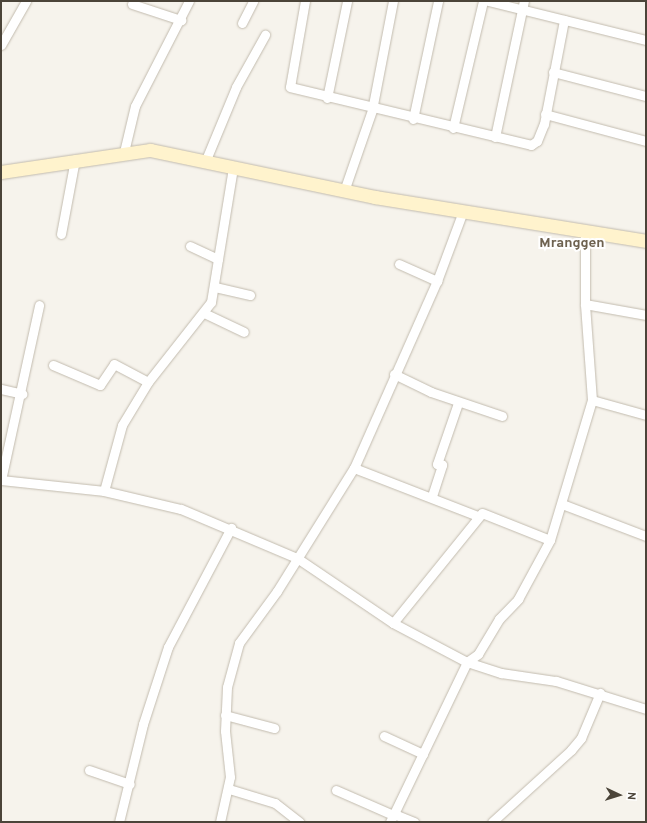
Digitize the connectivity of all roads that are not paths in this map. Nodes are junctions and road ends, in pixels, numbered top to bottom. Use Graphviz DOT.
graph roads {
  1 [pos="26,1"];
  2 [pos="189,1"];
  3 [pos="253,1"];
  4 [pos="305,1"];
  5 [pos="347,1"];
  6 [pos="393,1"];
  7 [pos="438,1"];
  8 [pos="483,1"];
  9 [pos="488,1"];
  10 [pos="132,4"];
  11 [pos="523,5"];
  12 [pos="181,20"];
  13 [pos="564,20"];
  14 [pos="242,23"];
  15 [pos="265,35"];
  16 [pos="646,40"];
  17 [pos="1,45"];
  18 [pos="553,72"];
  19 [pos="646,96"];
  20 [pos="327,98"];
  21 [pos="372,110"];
  22 [pos="545,114"];
  23 [pos="413,119"];
  24 [pos="453,128"];
  25 [pos="495,137"];
  26 [pos="646,141"];
  27 [pos="124,152"];
  28 [pos="74,159"];
  29 [pos="205,162"];
  30 [pos="233,168"];
  31 [pos="1,172"];
  32 [pos="344,191"];
  33 [pos="462,211"];
  34 [pos="585,230"];
  35 [pos="61,234"];
  36 [pos="646,242"];
  37 [pos="190,246"];
  38 [pos="218,259"];
  39 [pos="399,264"];
  40 [pos="437,281"];
  41 [pos="215,287"];
  42 [pos="250,295"];
  43 [pos="585,304"];
  44 [pos="39,305"];
  45 [pos="204,313"];
  46 [pos="646,315"];
  47 [pos="244,332"];
  48 [pos="53,365"];
  49 [pos="394,374"];
  50 [pos="148,382"];
  51 [pos="1,389"];
  52 [pos="22,394"];
  53 [pos="592,400"];
  54 [pos="458,403"];
  55 [pos="646,415"];
  56 [pos="502,416"];
  57 [pos="354,468"];
  58 [pos="1,480"];
  59 [pos="104,491"];
  60 [pos="432,496"];
  61 [pos="562,504"];
  62 [pos="478,516"];
  63 [pos="231,528"];
  64 [pos="646,536"];
  65 [pos="550,540"];
  66 [pos="297,558"];
  67 [pos="393,623"];
  68 [pos="467,662"];
  69 [pos="600,693"];
  70 [pos="646,709"];
  71 [pos="225,716"];
  72 [pos="274,728"];
  73 [pos="384,736"];
  74 [pos="423,754"];
  75 [pos="89,770"];
  76 [pos="130,784"];
  77 [pos="229,788"];
  78 [pos="336,790"];
  79 [pos="392,817"];
  80 [pos="119,822"];
  81 [pos="220,822"];
  82 [pos="299,822"];
  83 [pos="414,822"];
  84 [pos="492,822"];
  1 -- 17 [label="street"];
  2 -- 12 [label="street"];
  3 -- 14 [label="street"];
  4 -- 20 [label="street"];
  5 -- 20 [label="street"];
  6 -- 21 [label="street"];
  7 -- 23 [label="street"];
  8 -- 24 [label="street"];
  9 -- 11 [label="street"];
  10 -- 12 [label="street"];
  11 -- 13 [label="street"];
  11 -- 25 [label="street"];
  12 -- 27 [label="street"];
  13 -- 16 [label="street"];
  13 -- 18 [label="street"];
  15 -- 29 [label="street"];
  18 -- 19 [label="street"];
  18 -- 22 [label="street"];
  20 -- 21 [label="street"];
  21 -- 23 [label="street"];
  21 -- 32 [label="street"];
  22 -- 25 [label="street"];
  22 -- 26 [label="street"];
  23 -- 24 [label="street"];
  24 -- 25 [label="street"];
  27 -- 28 [label="main road"];
  27 -- 29 [label="main road"];
  28 -- 31 [label="main road"];
  28 -- 35 [label="street"];
  29 -- 30 [label="main road"];
  30 -- 32 [label="main road"];
  30 -- 38 [label="street"];
  32 -- 33 [label="main road"];
  33 -- 34 [label="main road"];
  33 -- 40 [label="street"];
  34 -- 36 [label="main road"];
  34 -- 43 [label="street"];
  37 -- 38 [label="street"];
  38 -- 41 [label="street"];
  39 -- 40 [label="street"];
  40 -- 49 [label="street"];
  41 -- 42 [label="street"];
  41 -- 45 [label="street"];
  43 -- 46 [label="street"];
  43 -- 53 [label="street"];
  44 -- 52 [label="street"];
  45 -- 47 [label="street"];
  45 -- 50 [label="street"];
  48 -- 50 [label="street"];
  49 -- 54 [label="street"];
  49 -- 57 [label="street"];
  50 -- 59 [label="street"];
  51 -- 52 [label="street"];
  52 -- 58 [label="street"];
  53 -- 55 [label="street"];
  53 -- 61 [label="street"];
  54 -- 56 [label="street"];
  54 -- 60 [label="street"];
  57 -- 60 [label="street"];
  57 -- 66 [label="street"];
  58 -- 59 [label="street"];
  59 -- 63 [label="street"];
  60 -- 62 [label="street"];
  61 -- 64 [label="street"];
  61 -- 65 [label="street"];
  62 -- 65 [label="street"];
  62 -- 67 [label="street"];
  63 -- 66 [label="street"];
  63 -- 76 [label="street"];
  65 -- 68 [label="street"];
  66 -- 67 [label="street"];
  66 -- 71 [label="street"];
  67 -- 68 [label="street"];
  68 -- 69 [label="street"];
  68 -- 74 [label="street"];
  69 -- 70 [label="street"];
  69 -- 84 [label="street"];
  71 -- 72 [label="street"];
  71 -- 77 [label="street"];
  73 -- 74 [label="street"];
  74 -- 79 [label="street"];
  75 -- 76 [label="street"];
  76 -- 80 [label="street"];
  77 -- 81 [label="street"];
  77 -- 82 [label="street"];
  78 -- 79 [label="street"];
  79 -- 83 [label="street"];
}
